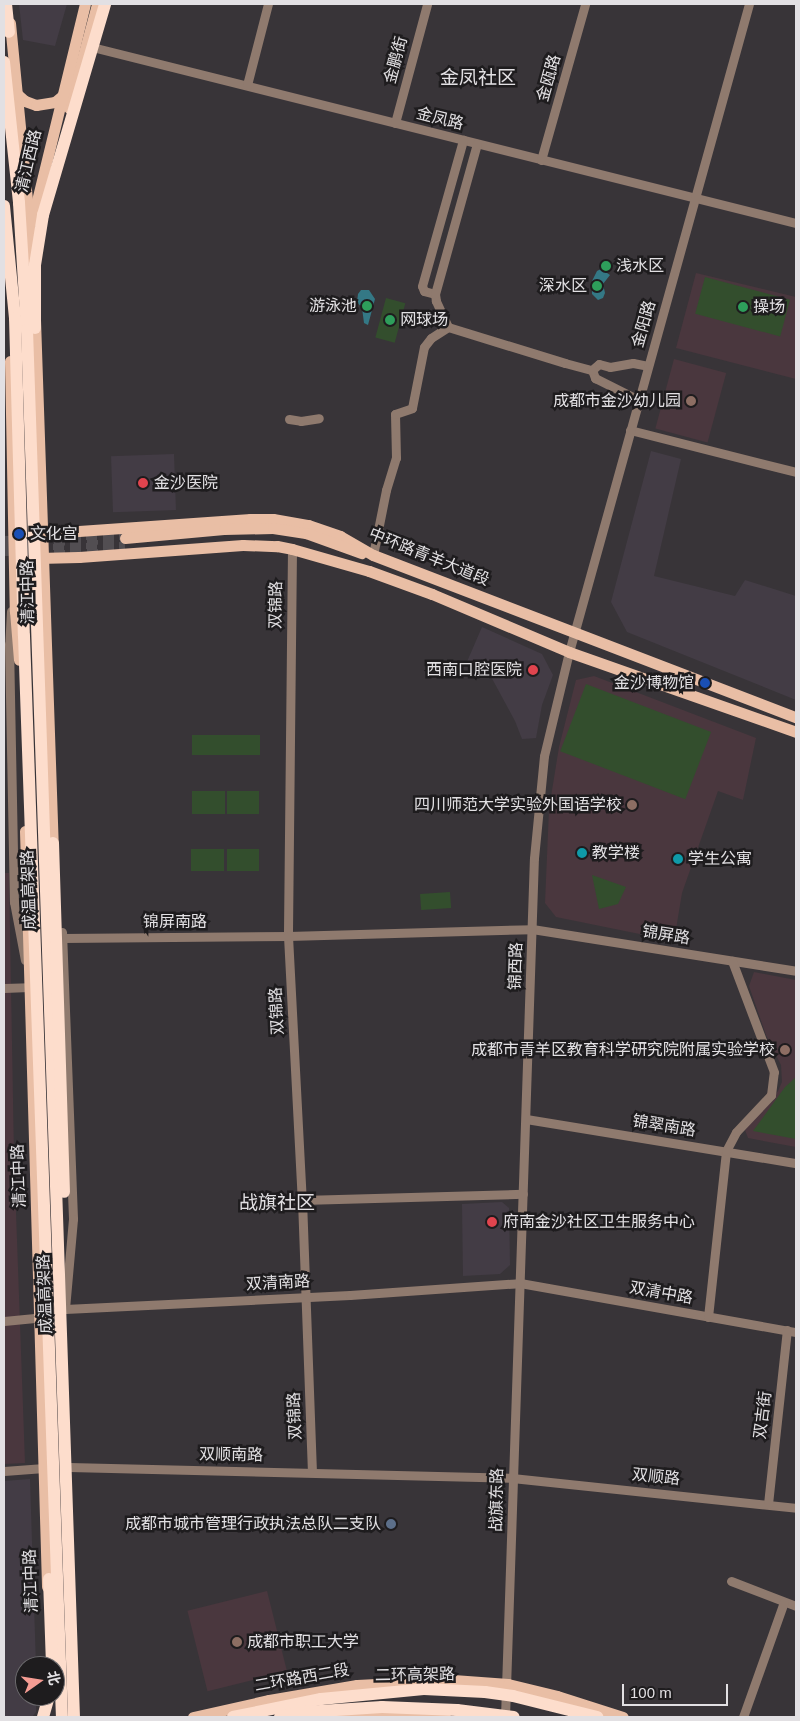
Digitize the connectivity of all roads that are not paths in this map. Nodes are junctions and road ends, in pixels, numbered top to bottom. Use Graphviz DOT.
graph roads {
  1 [pos="6,4"];
  2 [pos="10,4"];
  3 [pos="85,4"];
  4 [pos="97,4"];
  5 [pos="104,4"];
  6 [pos="268,4"];
  7 [pos="427,4"];
  8 [pos="585,4"];
  9 [pos="749,4"];
  10 [pos="9,32"];
  11 [pos="80,44"];
  12 [pos="4,62"];
  13 [pos="246,85"];
  14 [pos="16,93"];
  15 [pos="62,96"];
  16 [pos="395,123"];
  17 [pos="463,140"];
  18 [pos="476,144"];
  19 [pos="541,160"];
  20 [pos="695,198"];
  21 [pos="4,206"];
  22 [pos="796,223"];
  23 [pos="30,231"];
  24 [pos="4,261"];
  25 [pos="34,280"];
  26 [pos="435,294"];
  27 [pos="10,326"];
  28 [pos="448,327"];
  29 [pos="648,366"];
  30 [pos="592,370"];
  31 [pos="639,400"];
  32 [pos="29,402"];
  33 [pos="289,418"];
  34 [pos="319,418"];
  35 [pos="630,430"];
  36 [pos="796,472"];
  37 [pos="9,534"];
  38 [pos="43,534"];
  39 [pos="292,549"];
  40 [pos="373,555"];
  41 [pos="44,558"];
  42 [pos="9,559"];
  43 [pos="369,571"];
  44 [pos="14,574"];
  45 [pos="15,612"];
  46 [pos="575,631"];
  47 [pos="569,652"];
  48 [pos="7,678"];
  49 [pos="796,717"];
  50 [pos="796,732"];
  51 [pos="53,843"];
  52 [pos="532,928"];
  53 [pos="59,936"];
  54 [pos="288,936"];
  55 [pos="732,961"];
  56 [pos="796,971"];
  57 [pos="31,986"];
  58 [pos="4,988"];
  59 [pos="526,1119"];
  60 [pos="726,1151"];
  61 [pos="796,1163"];
  62 [pos="524,1194"];
  63 [pos="302,1200"];
  64 [pos="61,1277"];
  65 [pos="520,1283"];
  66 [pos="306,1297"];
  67 [pos="65,1308"];
  68 [pos="708,1317"];
  69 [pos="39,1319"];
  70 [pos="4,1321"];
  71 [pos="792,1331"];
  72 [pos="53,1445"];
  73 [pos="69,1467"];
  74 [pos="44,1468"];
  75 [pos="4,1471"];
  76 [pos="312,1471"];
  77 [pos="512,1478"];
  78 [pos="768,1504"];
  79 [pos="796,1508"];
  80 [pos="731,1581"];
  81 [pos="784,1602"];
  82 [pos="796,1606"];
  83 [pos="50,1656"];
  84 [pos="50,1656"];
  85 [pos="508,1684"];
  86 [pos="62,1717"];
  87 [pos="75,1717"];
  88 [pos="193,1717"];
  89 [pos="233,1717"];
  90 [pos="280,1717"];
  91 [pos="338,1717"];
  92 [pos="444,1717"];
  93 [pos="505,1717"];
  94 [pos="514,1717"];
  95 [pos="597,1717"];
  96 [pos="622,1717"];
  97 [pos="744,1717"];
  1 -- 10 [label="highway"];
  2 -- 10 [label="main road"];
  3 -- 11 [label="main road, 清江西路"];
  4 -- 11 [label="main road, 清江西路"];
  5 -- 32 [label="highway"];
  6 -- 13 [label="street"];
  7 -- 16 [label="street, 金鹏街"];
  8 -- 19 [label="street, 金瓯路"];
  9 -- 20 [label="street, 金阳路"];
  10 -- 14 [label="main road"];
  11 -- 13 [label="street, 金凤路"];
  11 -- 15 [label="main road, 清江西路"];
  11 -- 25 [label="main road, 清江西路"];
  12 -- 32 [label="highway, 成温高架路"];
  13 -- 16 [label="street, 金凤路"];
  14 -- 15 [label="main road"];
  14 -- 23 [label="main road"];
  15 -- 23 [label="main road, 清江西路"];
  16 -- 17 [label="street, 金凤路"];
  17 -- 18 [label="street, 金凤路"];
  17 -- 26 [label="street"];
  18 -- 19 [label="street, 金凤路"];
  18 -- 26 [label="street"];
  19 -- 20 [label="street, 金凤路"];
  20 -- 22 [label="street, 金凤路"];
  20 -- 29 [label="street, 金阳路"];
  21 -- 57 [label="highway, 成温高架路"];
  23 -- 25 [label="main road"];
  23 -- 27 [label="main road, 清江西路"];
  24 -- 27 [label="main road"];
  25 -- 38 [label="main road, 清江中路"];
  26 -- 28 [label="street"];
  27 -- 37 [label="main road, 清江中路"];
  28 -- 30 [label="street"];
  28 -- 40 [label="street"];
  29 -- 30 [label="street"];
  29 -- 31 [label="street, 金阳路"];
  30 -- 31 [label="street"];
  31 -- 35 [label="street, 金阳路"];
  32 -- 64 [label="highway, 成温高架路"];
  33 -- 34 [label="street"];
  35 -- 36 [label="street"];
  35 -- 46 [label="street, 金阳路"];
  37 -- 38 [label="main road, 中环路青羊大道段"];
  37 -- 42 [label="main road, 清江中路"];
  38 -- 40 [label="main road, 中环路青羊大道段"];
  38 -- 41 [label="main road, 清江中路"];
  39 -- 41 [label="main road, 中环路青羊大道段"];
  39 -- 43 [label="main road, 中环路青羊大道段"];
  39 -- 54 [label="street, 双锦路"];
  40 -- 43 [label="main road"];
  40 -- 46 [label="main road, 中环路青羊大道段"];
  41 -- 42 [label="main road, 中环路青羊大道段"];
  41 -- 51 [label="main road, 清江中路"];
  42 -- 44 [label="main road, 清江中路"];
  43 -- 47 [label="main road, 中环路青羊大道段"];
  44 -- 45 [label="main road, 清江中路"];
  44 -- 48 [label="street"];
  45 -- 57 [label="main road, 清江中路"];
  45 -- 57 [label="highway"];
  46 -- 47 [label="street, 金阳路"];
  46 -- 49 [label="main road, 中环路青羊大道段"];
  47 -- 50 [label="main road, 中环路青羊大道段"];
  47 -- 52 [label="street, 锦西路"];
  48 -- 57 [label="street"];
  51 -- 53 [label="highway"];
  51 -- 67 [label="main road, 清江中路"];
  52 -- 54 [label="street, 锦屏路"];
  52 -- 55 [label="street, 锦屏路"];
  52 -- 59 [label="street, 锦西路"];
  53 -- 54 [label="street, 锦屏南路"];
  53 -- 64 [label="highway"];
  53 -- 67 [label="street, 清江中路"];
  54 -- 63 [label="street, 双锦路"];
  55 -- 56 [label="street, 锦屏路"];
  55 -- 60 [label="street"];
  57 -- 58 [label="street"];
  57 -- 69 [label="main road, 清江中路"];
  57 -- 72 [label="highway, 成温高架路"];
  59 -- 60 [label="street, 锦翠南路"];
  59 -- 62 [label="street, 锦西路"];
  60 -- 61 [label="street, 锦翠南路"];
  60 -- 68 [label="street"];
  62 -- 63 [label="street"];
  62 -- 65 [label="street, 锦西路"];
  63 -- 66 [label="street, 双锦路"];
  64 -- 87 [label="highway, 成温高架路"];
  65 -- 66 [label="street, 双清南路"];
  65 -- 68 [label="street, 双清中路"];
  65 -- 77 [label="street, 战旗东路"];
  66 -- 67 [label="street, 双清南路"];
  66 -- 76 [label="street, 双锦路"];
  67 -- 69 [label="street, 双清南路"];
  67 -- 73 [label="main road, 清江中路"];
  68 -- 71 [label="street, 双清中路"];
  69 -- 70 [label="street, 双清南路"];
  69 -- 74 [label="main road, 清江中路"];
  71 -- 78 [label="street, 双吉街"];
  72 -- 83 [label="highway"];
  72 -- 86 [label="highway, 成温高架路"];
  73 -- 76 [label="street, 双顺南路"];
  73 -- 87 [label="main road, 清江中路"];
  74 -- 75 [label="street"];
  74 -- 84 [label="main road, 清江中路"];
  76 -- 77 [label="street, 双顺南路"];
  77 -- 78 [label="street, 双顺路"];
  77 -- 85 [label="street, 战旗东路"];
  78 -- 79 [label="street, 双顺路"];
  80 -- 81 [label="street"];
  81 -- 82 [label="street"];
  81 -- 97 [label="street"];
  85 -- 88 [label="main road, 二环路西二段"];
  85 -- 93 [label="street, 战旗东路"];
  85 -- 96 [label="main road, 二环路西二段"];
  89 -- 95 [label="highway, 二环高架路"];
  90 -- 94 [label="highway, 二环高架路"];
  91 -- 92 [label="main road"];
}
